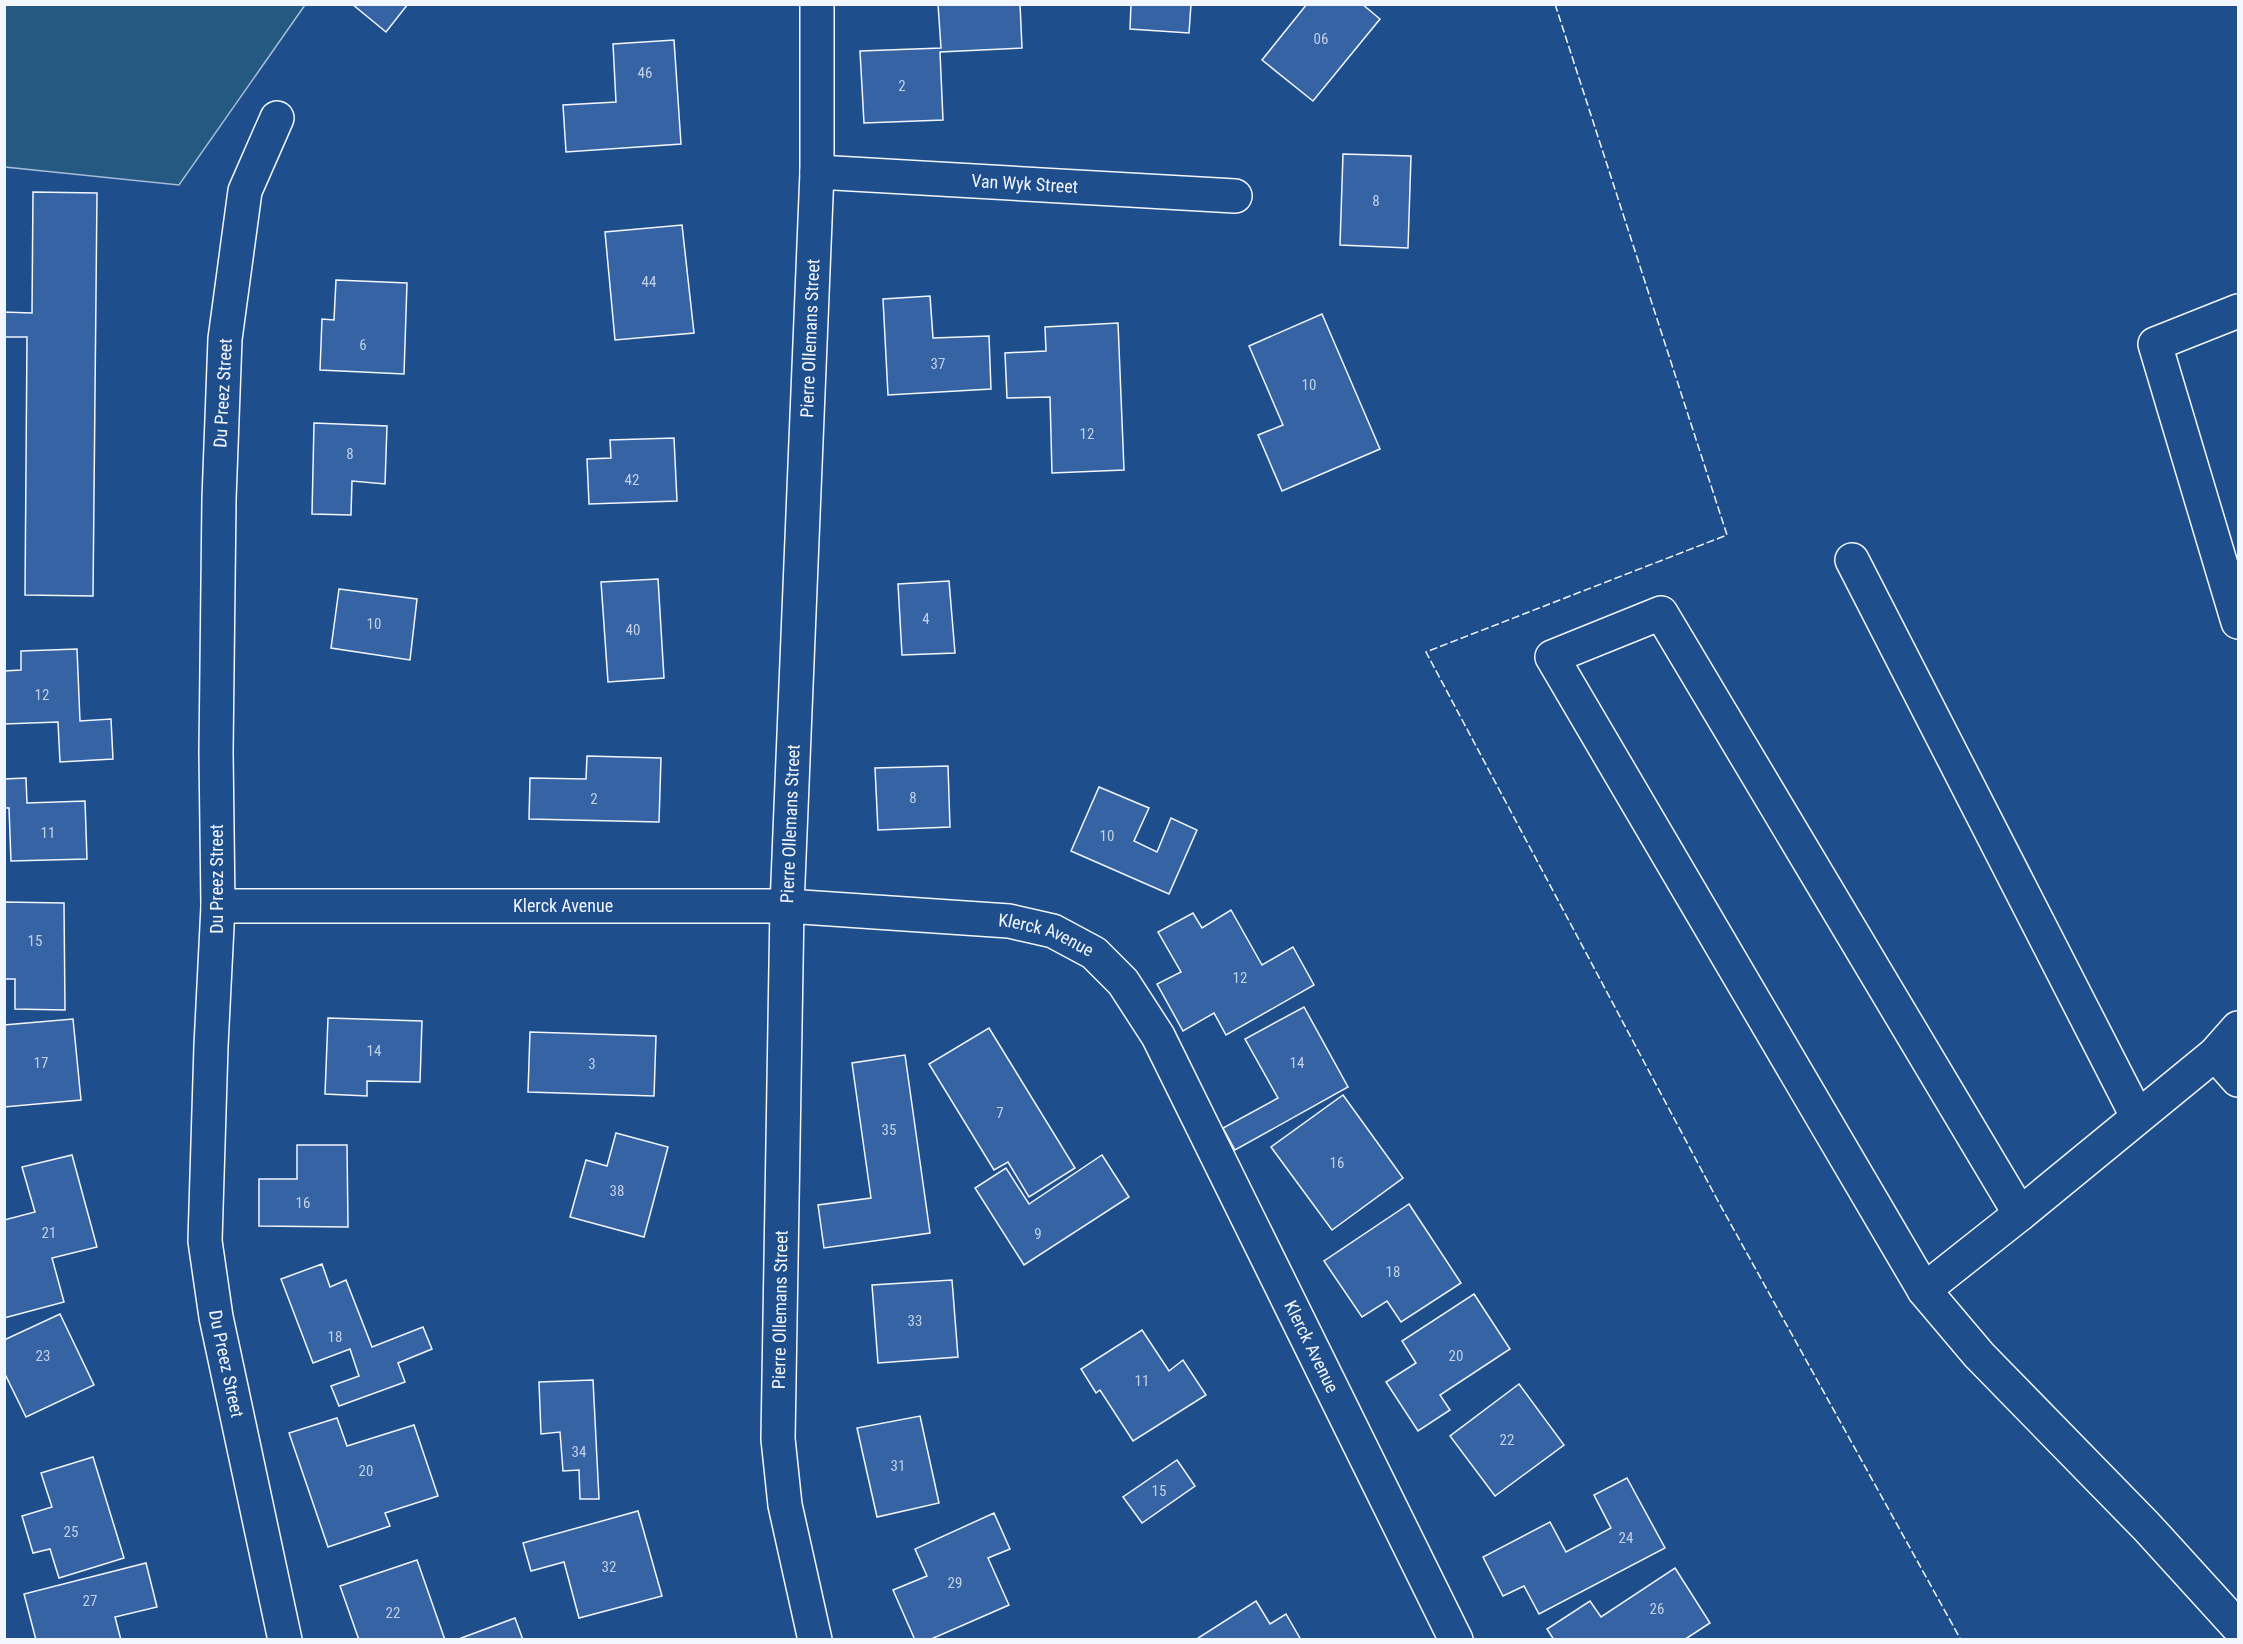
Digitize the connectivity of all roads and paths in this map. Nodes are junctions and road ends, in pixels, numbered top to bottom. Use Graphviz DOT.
graph roads {
  1 [pos="817,4"];
  2 [pos="277,118"];
  3 [pos="817,172"];
  4 [pos="1234,196"];
  5 [pos="2238,311"];
  6 [pos="1852,560"];
  7 [pos="2238,622"];
  8 [pos="218,906"];
  9 [pos="788,906"];
  10 [pos="2238,1028"];
  11 [pos="2215,1054"];
  12 [pos="2238,1080"];
  13 [pos="2137,1116"];
  14 [pos="2020,1214"];
  15 [pos="1924,1290"];
  16 [pos="2238,1627"];
  17 [pos="285,1640"];
  18 [pos="815,1640"];
  19 [pos="1456,1640"];
  1 -- 3 [label="street, Pierre Ollemans Street"];
  2 -- 8 [label="street, Du Preez Street"];
  3 -- 4 [label="street, Van Wyk Street"];
  3 -- 9 [label="street, Pierre Ollemans Street"];
  5 -- 7 [label="street"];
  6 -- 13 [label="street"];
  8 -- 9 [label="street, Klerck Avenue"];
  8 -- 17 [label="street, Du Preez Street"];
  9 -- 18 [label="street, Pierre Ollemans Street"];
  9 -- 19 [label="street, Klerck Avenue"];
  10 -- 11 [label="street"];
  11 -- 12 [label="street"];
  11 -- 13 [label="street"];
  13 -- 14 [label="street"];
  14 -- 15 [label="street"];
  14 -- 15 [label="street"];
  15 -- 16 [label="street"];
}
